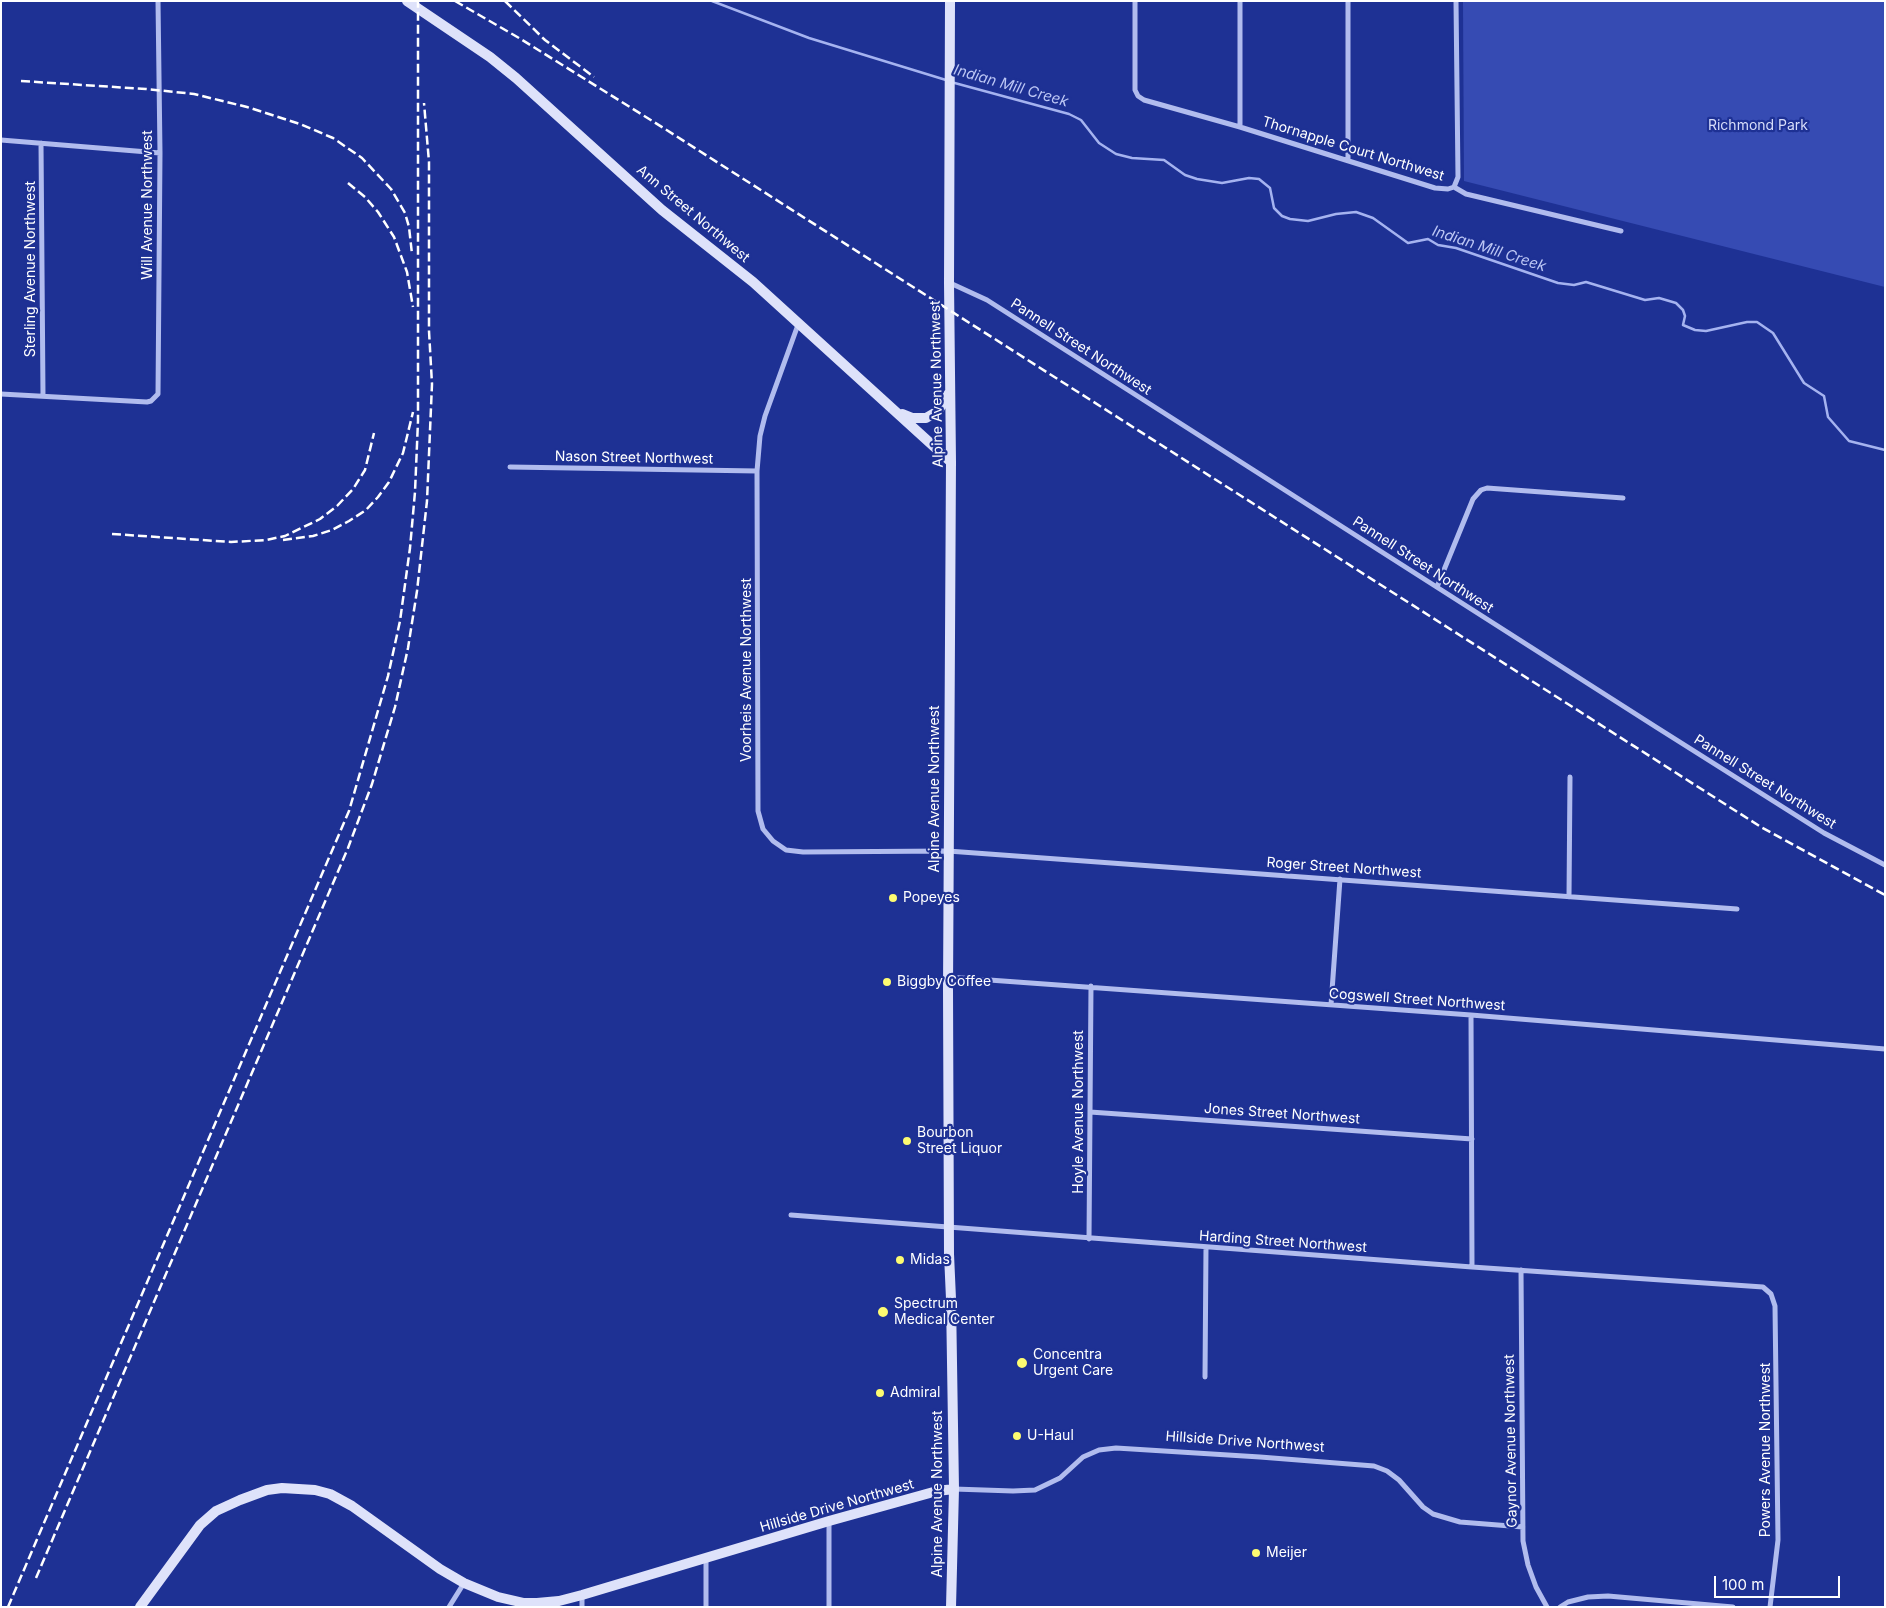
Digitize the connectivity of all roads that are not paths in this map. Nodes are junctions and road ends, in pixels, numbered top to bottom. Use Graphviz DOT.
graph roads {
  1 [pos="158,1"];
  2 [pos="407,1"];
  3 [pos="950,1"];
  4 [pos="1135,1"];
  5 [pos="1240,1"];
  6 [pos="1348,1"];
  7 [pos="1456,1"];
  8 [pos="1240,127"];
  9 [pos="1,140"];
  10 [pos="41,143"];
  11 [pos="160,153"];
  12 [pos="1348,160"];
  13 [pos="1454,188"];
  14 [pos="1621,231"];
  15 [pos="949,283"];
  16 [pos="798,322"];
  17 [pos="950,393"];
  18 [pos="1,394"];
  19 [pos="43,396"];
  20 [pos="895,411"];
  21 [pos="952,462"];
  22 [pos="510,467"];
  23 [pos="757,470"];
  24 [pos="1623,498"];
  25 [pos="1437,587"];
  26 [pos="1570,777"];
  27 [pos="948,850"];
  28 [pos="1885,865"];
  29 [pos="1340,879"];
  30 [pos="1569,897"];
  31 [pos="1737,909"];
  32 [pos="948,977"];
  33 [pos="1091,986"];
  34 [pos="1331,1005"];
  35 [pos="1472,1015"];
  36 [pos="1885,1049"];
  37 [pos="1090,1112"];
  38 [pos="1472,1139"];
  39 [pos="791,1215"];
  40 [pos="949,1227"];
  41 [pos="1089,1239"];
  42 [pos="1206,1247"];
  43 [pos="1472,1267"];
  44 [pos="1521,1270"];
  45 [pos="1771,1294"];
  46 [pos="1205,1377"];
  47 [pos="954,1489"];
  48 [pos="829,1522"];
  49 [pos="1523,1527"];
  50 [pos="706,1558"];
  51 [pos="464,1583"];
  52 [pos="582,1595"];
  53 [pos="140,1607"];
  54 [pos="449,1607"];
  55 [pos="582,1607"];
  56 [pos="706,1607"];
  57 [pos="829,1607"];
  58 [pos="951,1607"];
  59 [pos="1548,1607"];
  60 [pos="1560,1607"];
  61 [pos="1733,1607"];
  62 [pos="1770,1607"];
  1 -- 11 [label="street, Will Avenue Northwest"];
  2 -- 16 [label="main road, Ann Street Northwest"];
  3 -- 15 [label="main road, Alpine Avenue Northwest"];
  4 -- 8 [label="street, Thornapple Court Northwest"];
  5 -- 8 [label="street"];
  6 -- 12 [label="street"];
  7 -- 13 [label="street"];
  8 -- 12 [label="street, Thornapple Court Northwest"];
  9 -- 10 [label="street"];
  10 -- 11 [label="street"];
  10 -- 19 [label="street, Sterling Avenue Northwest"];
  11 -- 19 [label="street, Will Avenue Northwest"];
  12 -- 13 [label="street, Thornapple Court Northwest"];
  13 -- 14 [label="street, Thornapple Court Northwest"];
  15 -- 17 [label="main road, Alpine Avenue Northwest"];
  15 -- 25 [label="street, Pannell Street Northwest"];
  16 -- 20 [label="main road, Ann Street Northwest"];
  16 -- 23 [label="street, Voorheis Avenue Northwest"];
  17 -- 20 [label="main road"];
  17 -- 21 [label="main road, Alpine Avenue Northwest"];
  18 -- 19 [label="street"];
  20 -- 21 [label="main road, Ann Street Northwest"];
  21 -- 27 [label="main road, Alpine Avenue Northwest"];
  22 -- 23 [label="street, Nason Street Northwest"];
  23 -- 27 [label="street, Voorheis Avenue Northwest"];
  24 -- 25 [label="street"];
  25 -- 28 [label="street, Pannell Street Northwest"];
  26 -- 30 [label="street"];
  27 -- 29 [label="street, Roger Street Northwest"];
  27 -- 32 [label="main road, Alpine Avenue Northwest"];
  29 -- 30 [label="street, Roger Street Northwest"];
  29 -- 34 [label="street"];
  30 -- 31 [label="street, Roger Street Northwest"];
  32 -- 33 [label="street, Cogswell Street Northwest"];
  32 -- 40 [label="main road, Alpine Avenue Northwest"];
  33 -- 34 [label="street, Cogswell Street Northwest"];
  33 -- 37 [label="street, Hoyle Avenue Northwest"];
  34 -- 35 [label="street, Cogswell Street Northwest"];
  35 -- 36 [label="street, Cogswell Street Northwest"];
  35 -- 38 [label="street"];
  37 -- 38 [label="street, Jones Street Northwest"];
  37 -- 41 [label="street, Hoyle Avenue Northwest"];
  38 -- 43 [label="street"];
  39 -- 40 [label="street, Harding Street Northwest"];
  40 -- 41 [label="street, Harding Street Northwest"];
  40 -- 47 [label="main road, Alpine Avenue Northwest"];
  41 -- 42 [label="street, Harding Street Northwest"];
  42 -- 43 [label="street, Harding Street Northwest"];
  42 -- 46 [label="street"];
  43 -- 44 [label="street, Harding Street Northwest"];
  44 -- 45 [label="street, Harding Street Northwest"];
  44 -- 49 [label="street, Gaynor Avenue Northwest"];
  45 -- 62 [label="street, Powers Avenue Northwest"];
  47 -- 48 [label="main road, Hillside Drive Northwest"];
  47 -- 49 [label="street, Hillside Drive Northwest"];
  47 -- 58 [label="main road, Alpine Avenue Northwest"];
  48 -- 50 [label="main road, Hillside Drive Northwest"];
  48 -- 57 [label="street"];
  49 -- 59 [label="street, Gaynor Avenue Northwest"];
  50 -- 52 [label="main road, Hillside Drive Northwest"];
  50 -- 56 [label="street"];
  51 -- 52 [label="main road, Hillside Drive Northwest"];
  51 -- 53 [label="main road, Hillside Drive Northwest"];
  51 -- 54 [label="street"];
  52 -- 55 [label="street"];
  60 -- 61 [label="street"];
}
